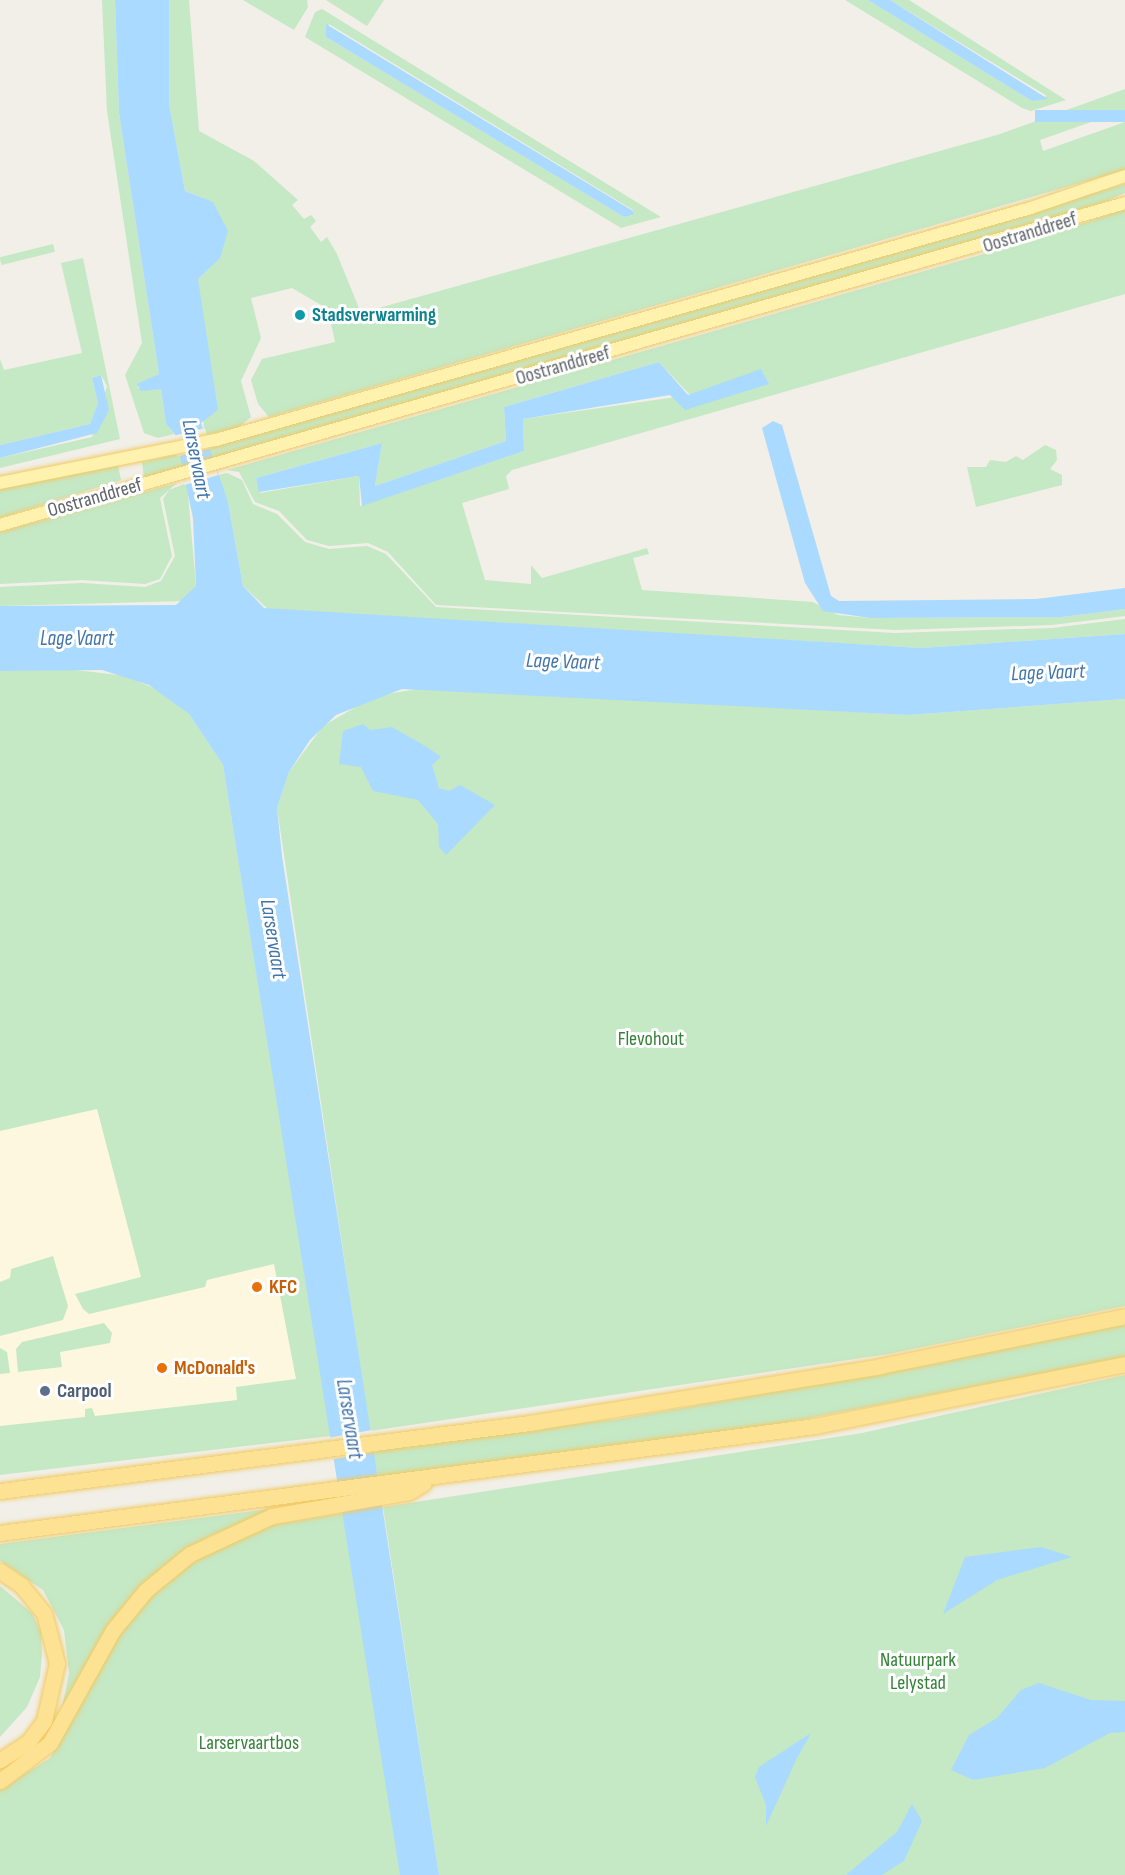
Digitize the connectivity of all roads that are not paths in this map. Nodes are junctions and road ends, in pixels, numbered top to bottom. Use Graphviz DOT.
graph roads {
  1 [pos="1125,176"];
  2 [pos="1125,203"];
  3 [pos="0,483"];
  4 [pos="0,525"];
  5 [pos="1125,1316"];
  6 [pos="1125,1364"];
  7 [pos="0,1491"];
  8 [pos="312,1500"];
  9 [pos="0,1533"];
  10 [pos="0,1571"];
  11 [pos="0,1760"];
  12 [pos="0,1781"];
  1 -- 3 [label="main road, Oostranddreef"];
  2 -- 4 [label="main road, Oostranddreef"];
  5 -- 7 [label="highway"];
  6 -- 8 [label="highway"];
  8 -- 9 [label="highway"];
  8 -- 12 [label="highway"];
  10 -- 11 [label="highway"];
}
